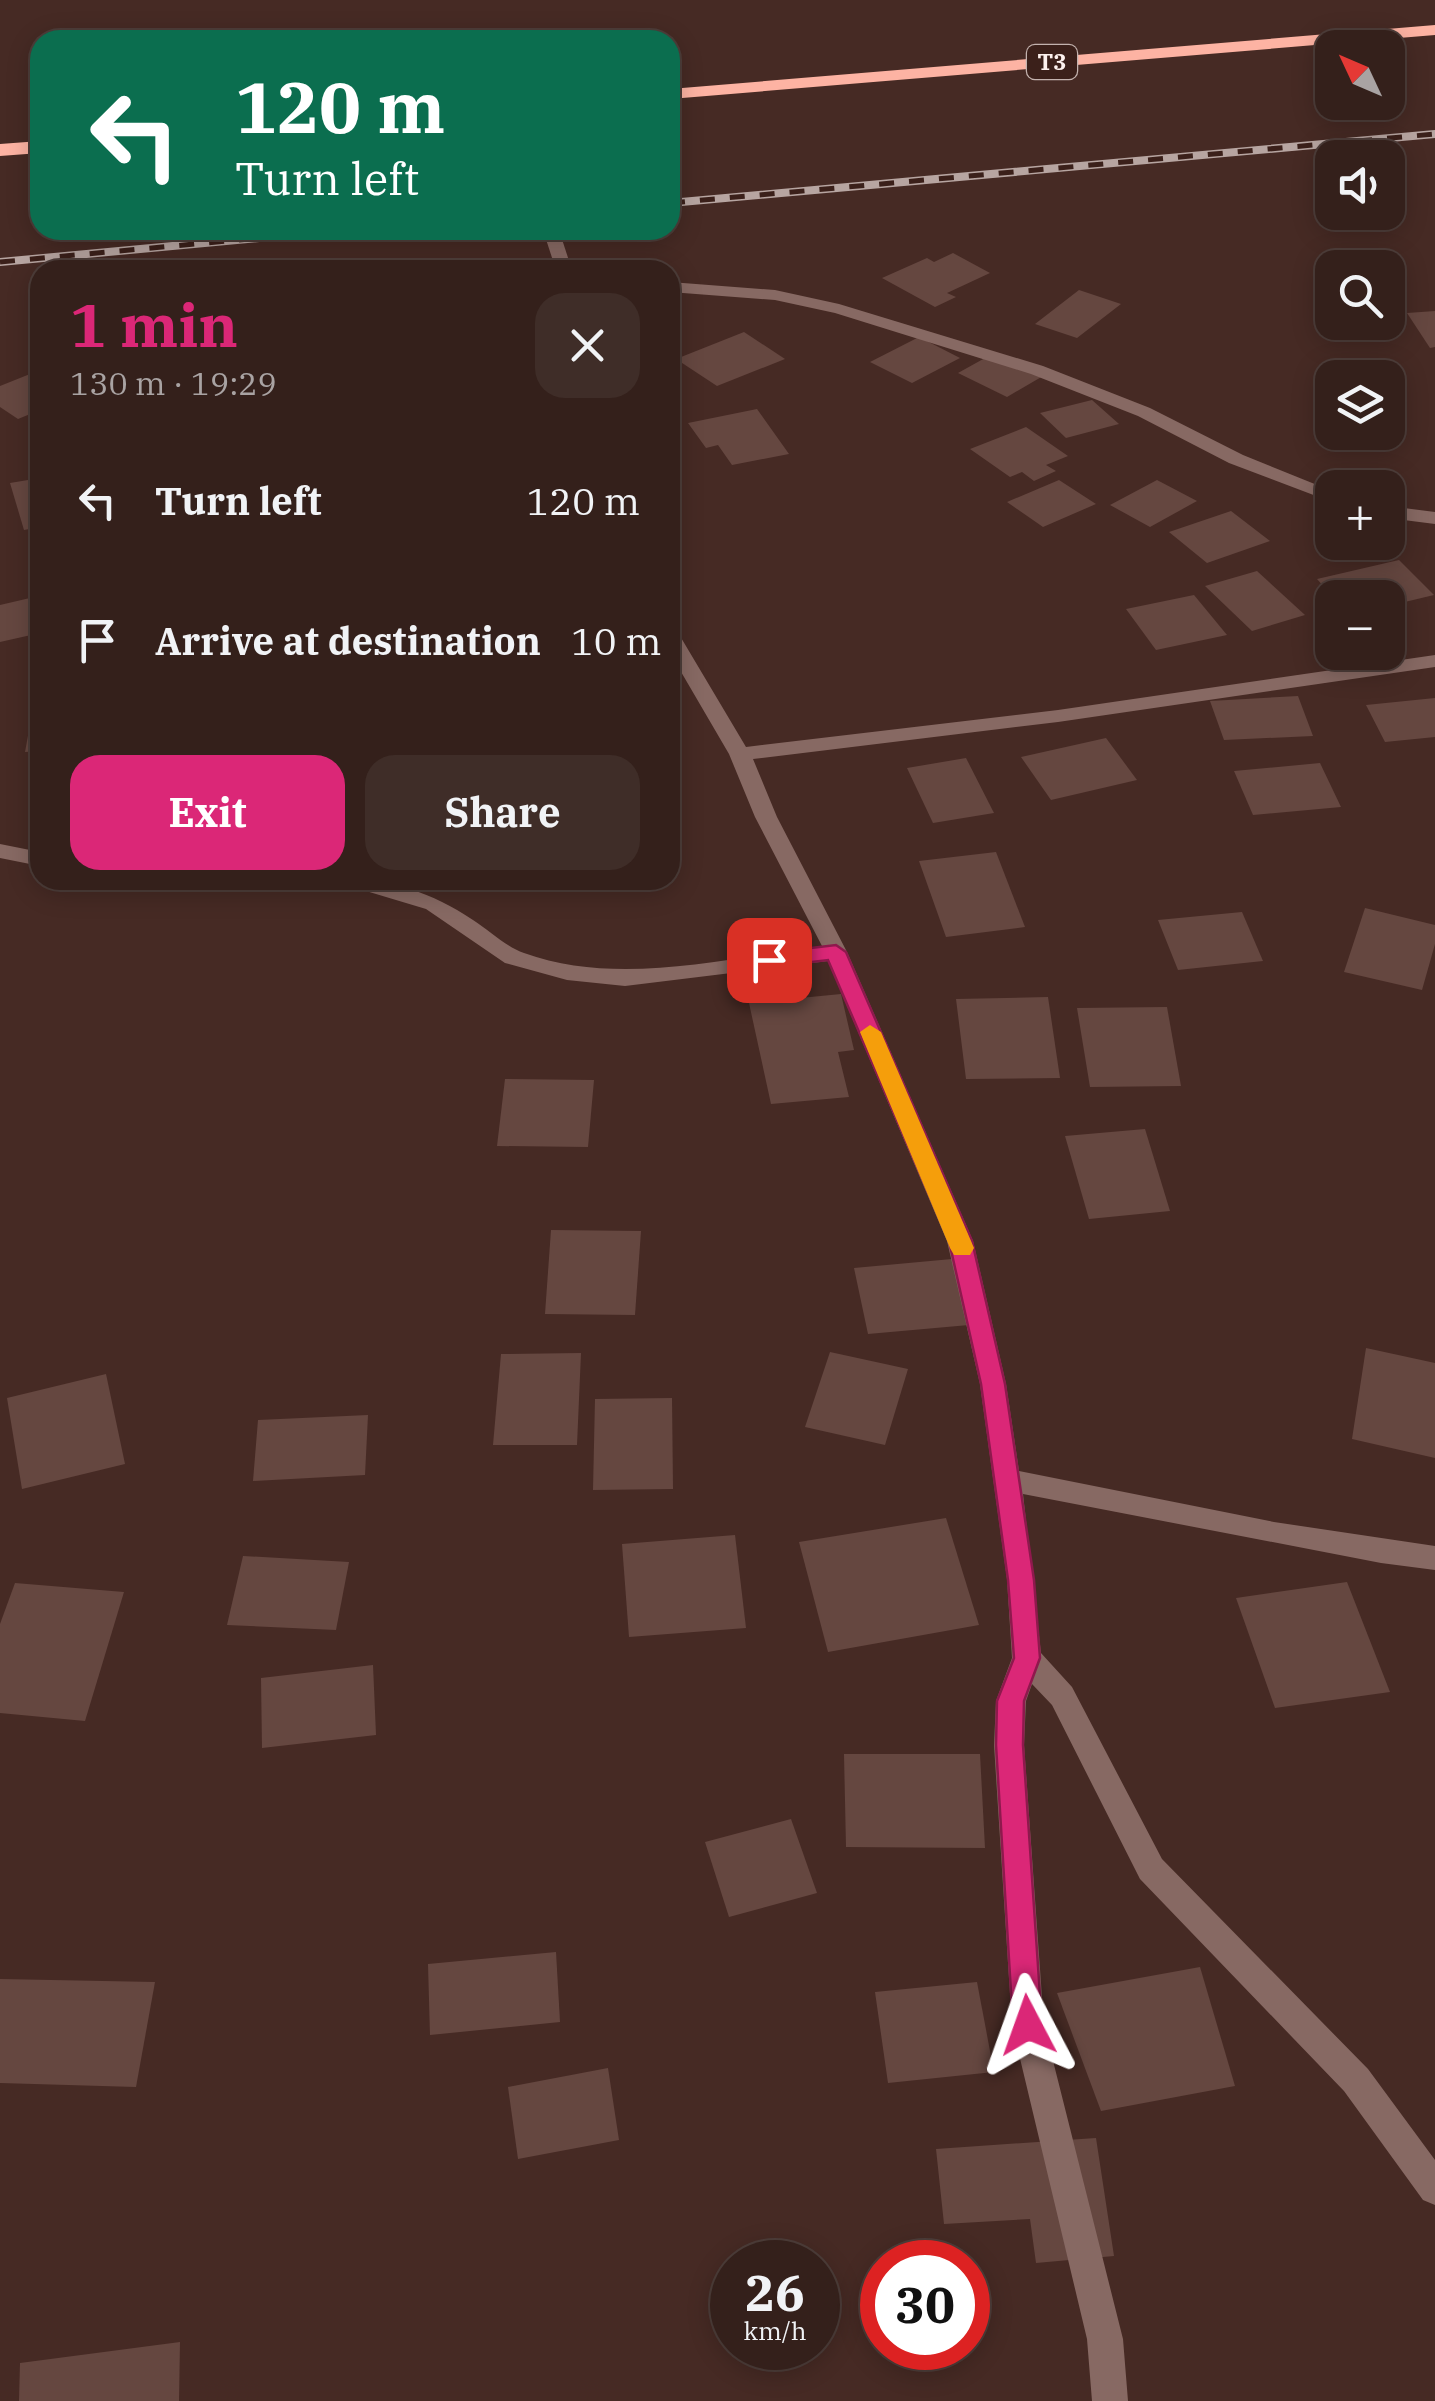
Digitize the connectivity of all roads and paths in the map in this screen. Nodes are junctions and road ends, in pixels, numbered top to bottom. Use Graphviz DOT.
graph roads {
  1 [pos="1435,30"];
  2 [pos="680,93"];
  3 [pos="30,148"];
  4 [pos="0,150"];
  5 [pos="680,288"];
  6 [pos="1315,489"];
  7 [pos="1405,514"];
  8 [pos="1435,518"];
  9 [pos="680,653"];
  10 [pos="1435,661"];
  11 [pos="740,754"];
  12 [pos="0,850"];
  13 [pos="30,858"];
  14 [pos="387,890"];
  15 [pos="836,952"];
  16 [pos="1007,1480"];
  17 [pos="1435,1558"];
  18 [pos="1027,1658"];
  19 [pos="1435,2188"];
  20 [pos="1110,2401"];
  1 -- 2 [label="highway, T3"];
  3 -- 4 [label="highway"];
  5 -- 6 [label="street"];
  7 -- 8 [label="street"];
  9 -- 11 [label="street"];
  10 -- 11 [label="street"];
  11 -- 15 [label="street"];
  12 -- 13 [label="street"];
  14 -- 15 [label="street"];
  15 -- 16 [label="street"];
  16 -- 17 [label="street"];
  16 -- 18 [label="street"];
  18 -- 19 [label="street"];
  18 -- 20 [label="street"];
}
